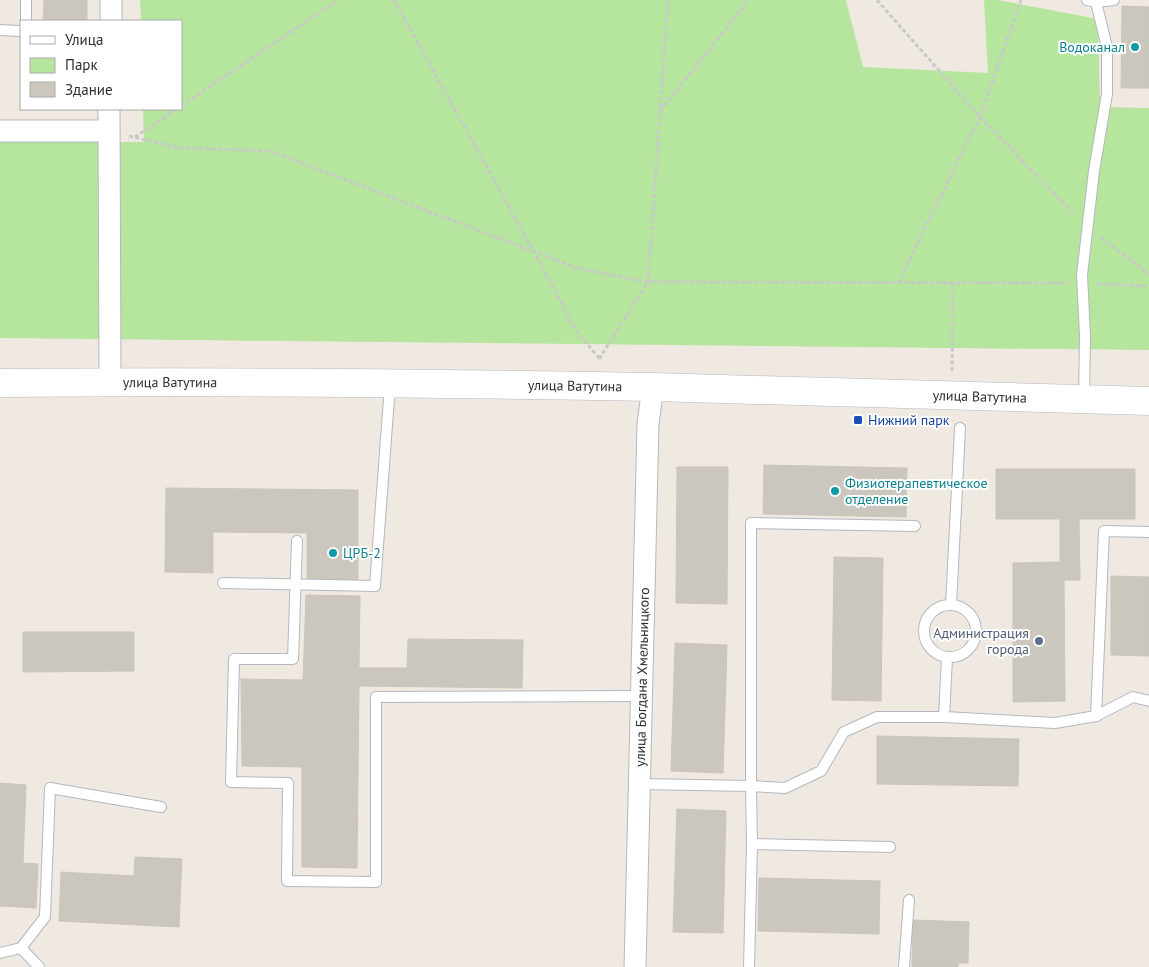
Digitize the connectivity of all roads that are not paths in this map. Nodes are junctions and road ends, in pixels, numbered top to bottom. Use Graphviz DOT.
graph roads {
  1 [pos="26,0"];
  2 [pos="111,0"];
  3 [pos="1114,0"];
  4 [pos="1092,1"];
  5 [pos="26,20"];
  6 [pos="111,20"];
  7 [pos="0,30"];
  8 [pos="20,31"];
  9 [pos="109,110"];
  10 [pos="0,131"];
  11 [pos="108,131"];
  12 [pos="110,382"];
  13 [pos="0,383"];
  14 [pos="390,384"];
  15 [pos="653,387"];
  16 [pos="1084,400"];
  17 [pos="1149,401"];
  18 [pos="960,428"];
  19 [pos="915,526"];
  20 [pos="1149,532"];
  21 [pos="296,541"];
  22 [pos="222,583"];
  23 [pos="296,585"];
  24 [pos="950,605"];
  25 [pos="947,658"];
  26 [pos="642,696"];
  27 [pos="1149,701"];
  28 [pos="944,716"];
  29 [pos="1096,716"];
  30 [pos="639,784"];
  31 [pos="751,786"];
  32 [pos="161,807"];
  33 [pos="752,844"];
  34 [pos="890,847"];
  35 [pos="909,900"];
  36 [pos="21,948"];
  37 [pos="0,953"];
  38 [pos="39,967"];
  39 [pos="635,967"];
  40 [pos="749,967"];
  41 [pos="904,967"];
  1 -- 5 [label="lane"];
  2 -- 6 [label="street"];
  3 -- 4 [label="lane"];
  4 -- 16 [label="lane"];
  7 -- 8 [label="lane"];
  9 -- 11 [label="street"];
  10 -- 11 [label="street"];
  11 -- 12 [label="street"];
  12 -- 13 [label="main road, улица Ватутина"];
  12 -- 14 [label="main road, улица Ватутина"];
  14 -- 15 [label="main road, улица Ватутина"];
  14 -- 23 [label="lane"];
  15 -- 16 [label="main road, улица Ватутина"];
  15 -- 26 [label="street, улица Богдана Хмельницкого"];
  16 -- 17 [label="main road, улица Ватутина"];
  18 -- 24 [label="lane"];
  19 -- 31 [label="lane"];
  20 -- 29 [label="lane"];
  21 -- 23 [label="lane"];
  22 -- 23 [label="lane"];
  23 -- 26 [label="lane"];
  24 -- 25 [label="lane"];
  24 -- 25 [label="lane"];
  25 -- 28 [label="lane"];
  26 -- 30 [label="street, улица Богдана Хмельницкого"];
  27 -- 29 [label="lane"];
  28 -- 29 [label="lane"];
  28 -- 31 [label="lane"];
  30 -- 31 [label="lane"];
  30 -- 39 [label="street, улица Богдана Хмельницкого"];
  31 -- 33 [label="lane"];
  32 -- 36 [label="lane"];
  33 -- 34 [label="lane"];
  33 -- 40 [label="lane"];
  35 -- 41 [label="lane"];
  36 -- 37 [label="lane"];
  36 -- 38 [label="lane"];
}
